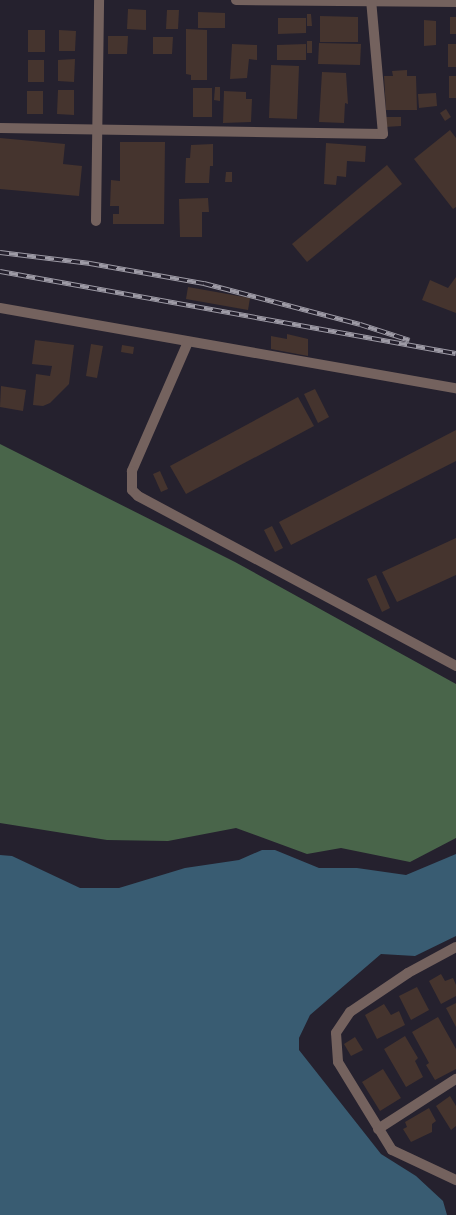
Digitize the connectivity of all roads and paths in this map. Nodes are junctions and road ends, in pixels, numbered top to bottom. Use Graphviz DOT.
graph roads {
  1 [pos="99,0"];
  2 [pos="236,0"];
  3 [pos="371,2"];
  4 [pos="456,2"];
  5 [pos="0,128"];
  6 [pos="99,130"];
  7 [pos="96,222"];
  8 [pos="0,308"];
  9 [pos="188,342"];
  10 [pos="456,388"];
  11 [pos="456,666"];
  12 [pos="456,947"];
  13 [pos="456,1079"];
  14 [pos="378,1129"];
  15 [pos="456,1180"];
  1 -- 6 [label="street"];
  2 -- 3 [label="street"];
  3 -- 4 [label="street"];
  3 -- 6 [label="street"];
  5 -- 6 [label="street"];
  6 -- 7 [label="street"];
  8 -- 9 [label="street"];
  9 -- 10 [label="street"];
  9 -- 11 [label="street"];
  12 -- 14 [label="street"];
  13 -- 14 [label="street"];
  14 -- 15 [label="street"];
}
